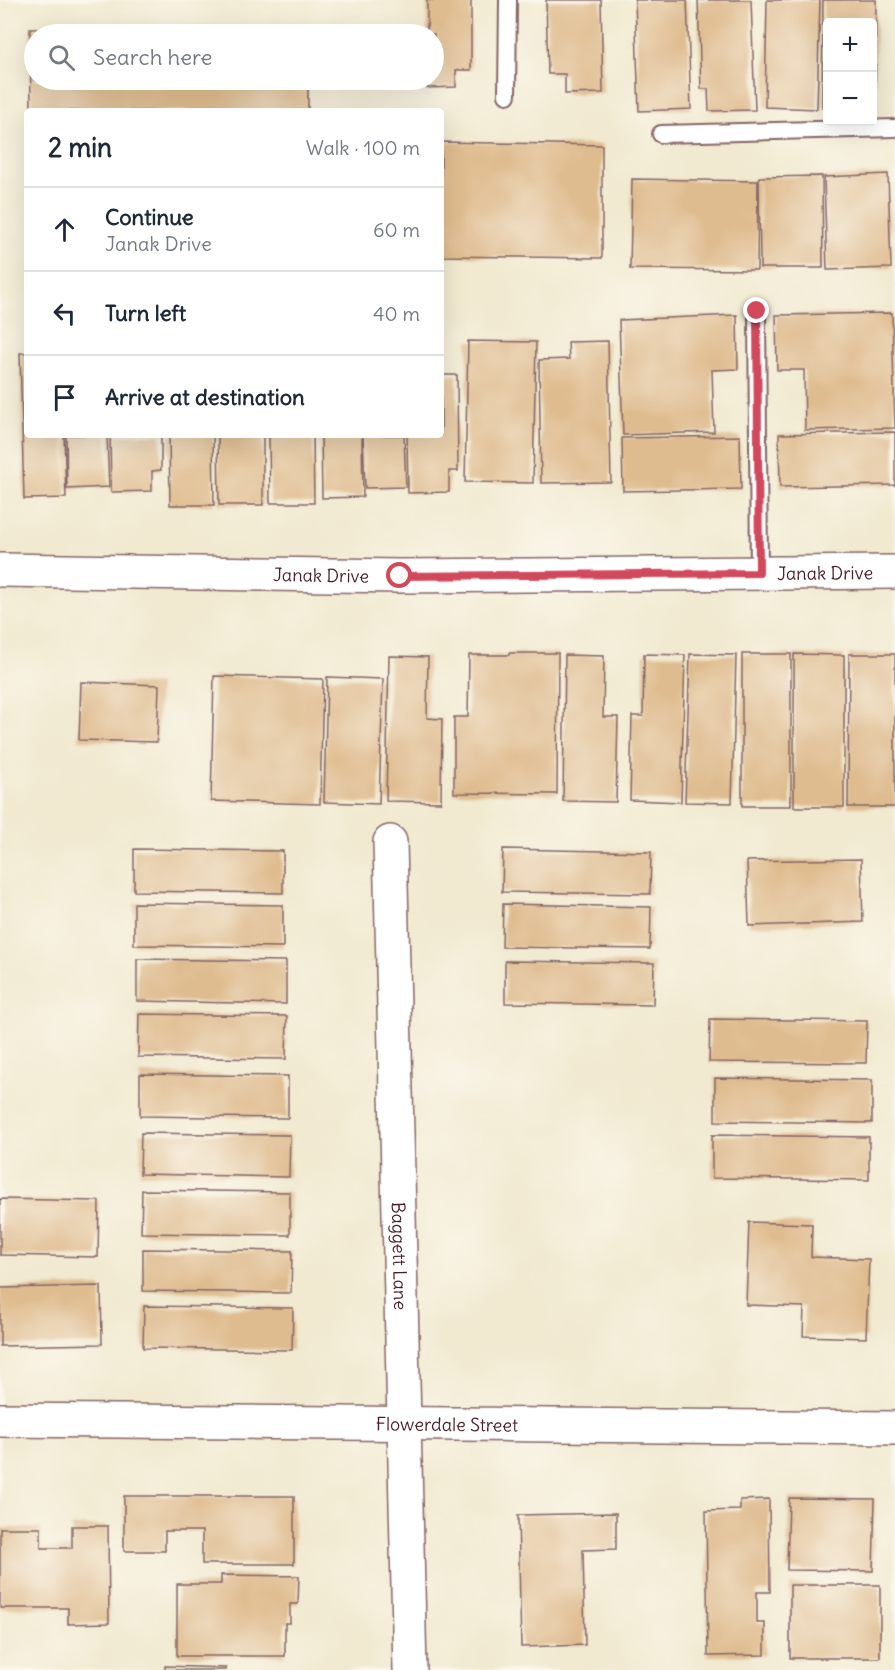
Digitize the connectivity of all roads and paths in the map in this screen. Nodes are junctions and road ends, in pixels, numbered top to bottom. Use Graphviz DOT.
graph roads {
  1 [pos="508,0"];
  2 [pos="507,95"];
  3 [pos="895,128"];
  4 [pos="662,134"];
  5 [pos="757,311"];
  6 [pos="0,570"];
  7 [pos="895,572"];
  8 [pos="759,573"];
  9 [pos="390,842"];
  10 [pos="0,1420"];
  11 [pos="403,1425"];
  12 [pos="895,1428"];
  13 [pos="410,1670"];
  1 -- 2 [label="lane"];
  3 -- 4 [label="lane"];
  5 -- 8 [label="lane"];
  6 -- 8 [label="street, Janak Drive"];
  7 -- 8 [label="street, Janak Drive"];
  9 -- 11 [label="street, Baggett Lane"];
  10 -- 11 [label="street, Flowerdale Street"];
  11 -- 12 [label="street, Flowerdale Street"];
  11 -- 13 [label="street, Baggett Lane"];
}
